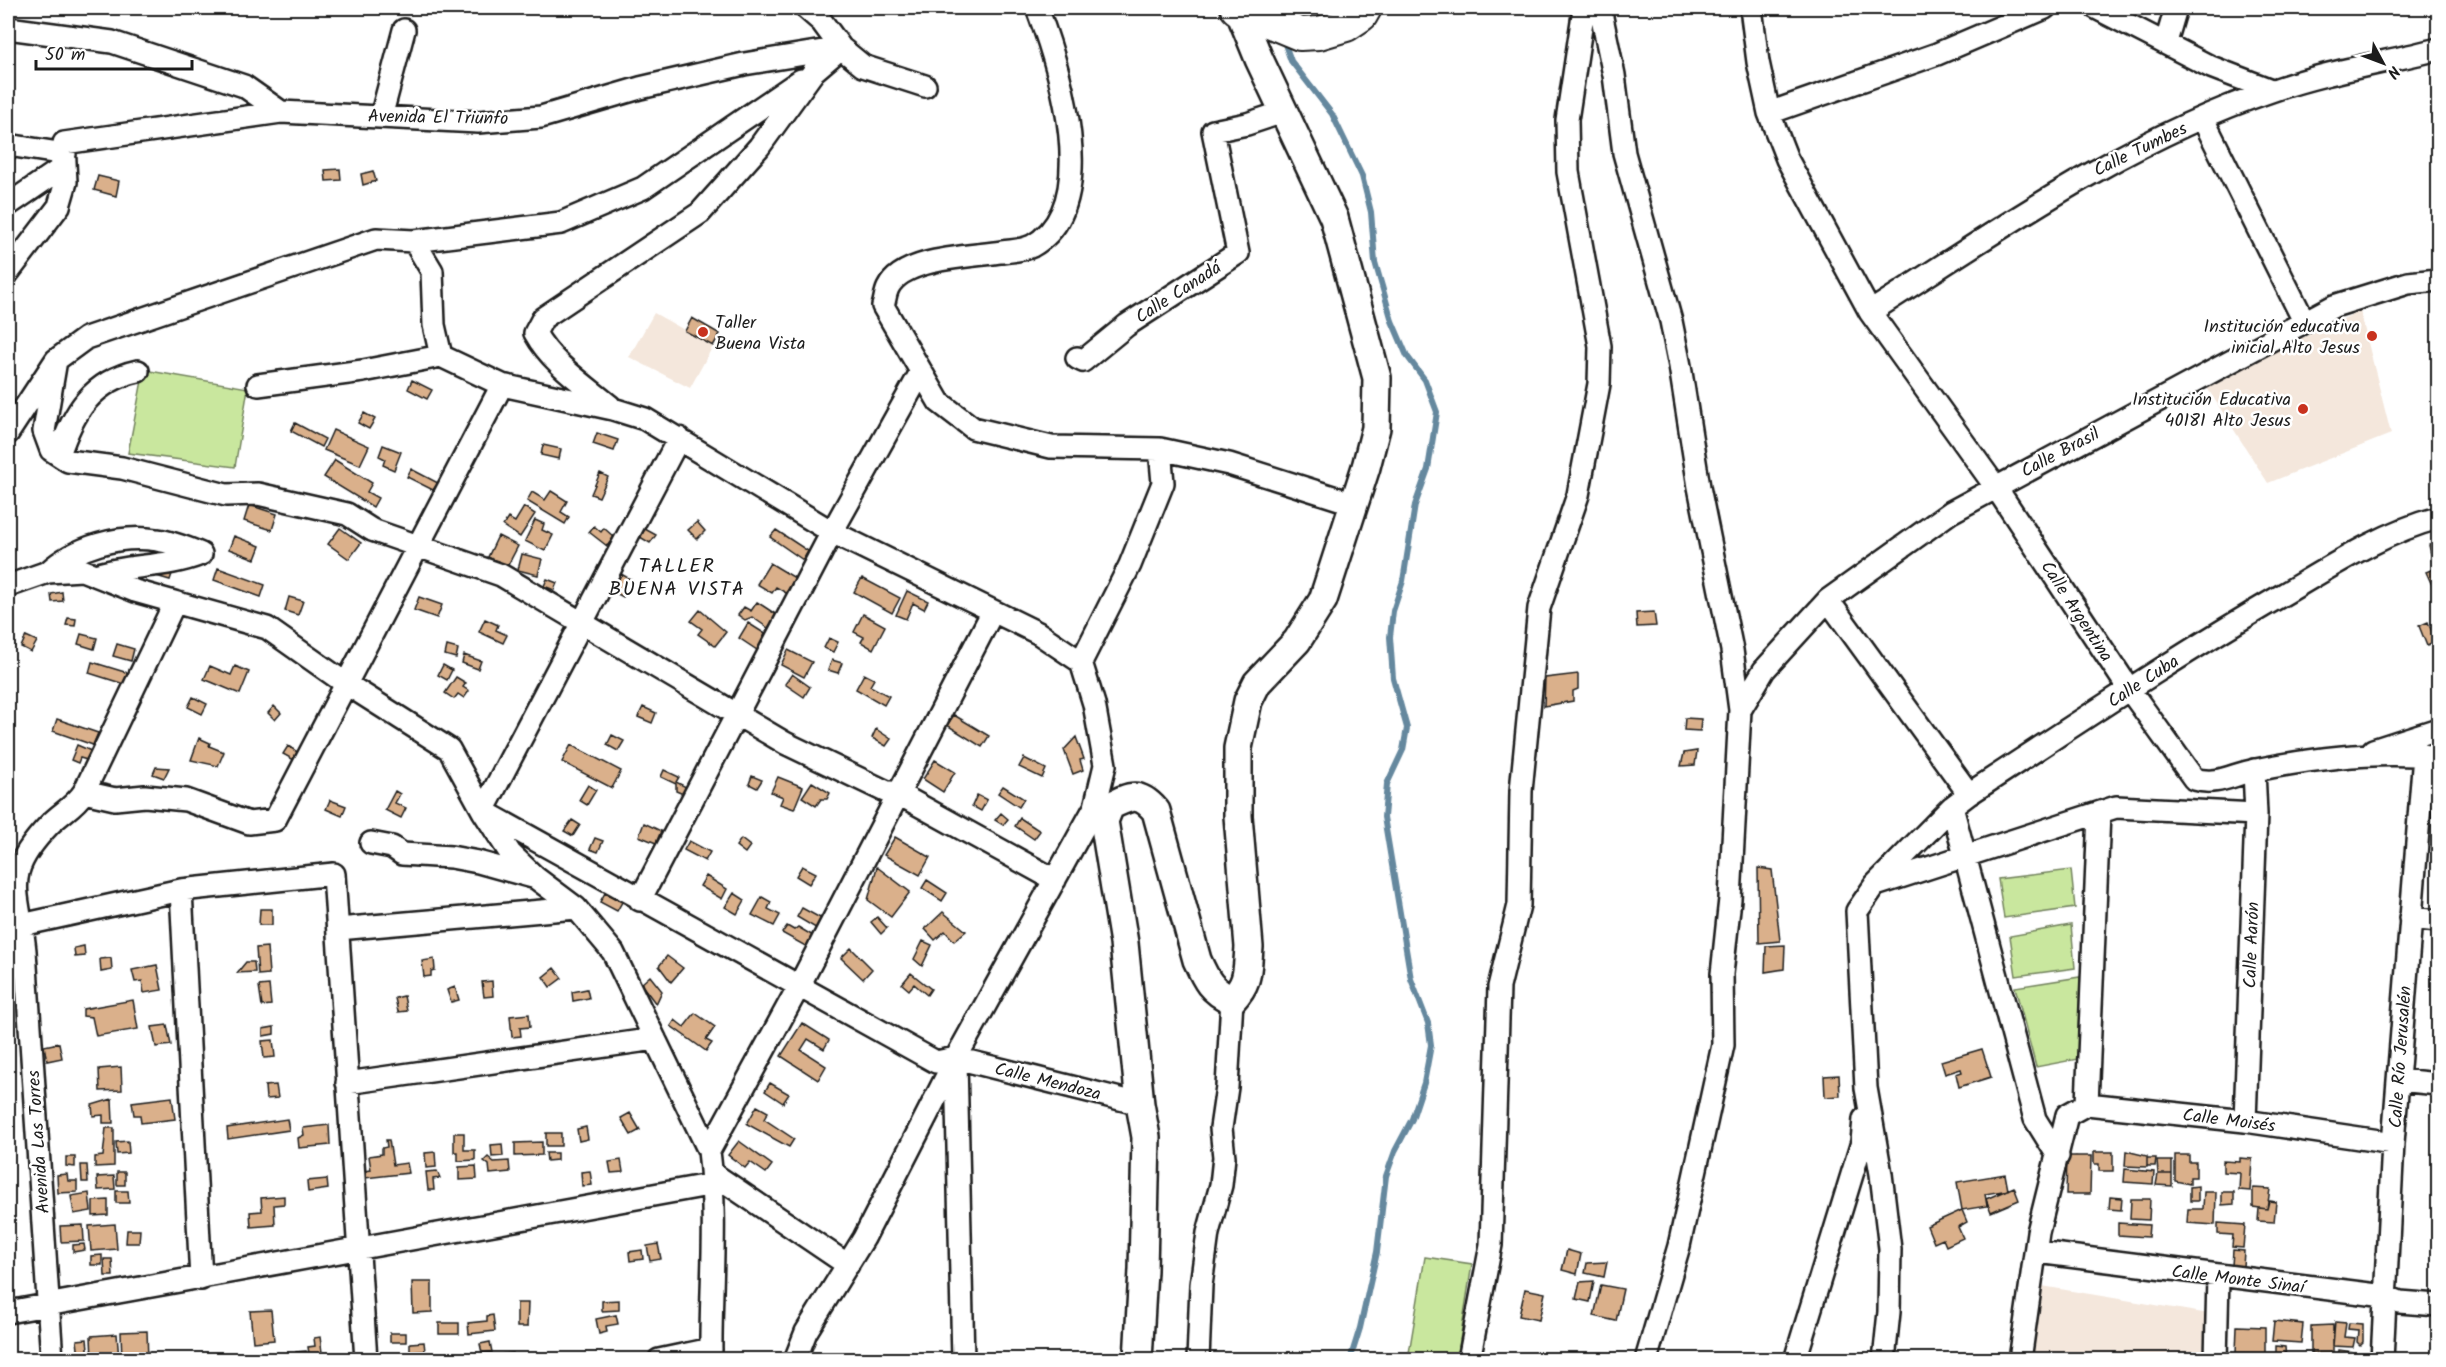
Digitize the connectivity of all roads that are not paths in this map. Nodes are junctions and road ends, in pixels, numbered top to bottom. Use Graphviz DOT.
graph roads {
  1 [pos="806,8"];
  2 [pos="1037,8"];
  3 [pos="1584,8"];
  4 [pos="1600,8"];
  5 [pos="1751,8"];
  6 [pos="2045,8"];
  7 [pos="2096,8"];
  8 [pos="2176,8"];
  9 [pos="1247,12"];
  10 [pos="1356,16"];
  11 [pos="8,28"];
  12 [pos="404,30"];
  13 [pos="2166,42"];
  14 [pos="841,48"];
  15 [pos="2439,49"];
  16 [pos="814,71"];
  17 [pos="925,86"];
  18 [pos="2271,90"];
  19 [pos="281,112"];
  20 [pos="1283,112"];
  21 [pos="1769,113"];
  22 [pos="381,117"];
  23 [pos="2203,118"];
  24 [pos="8,145"];
  25 [pos="65,154"];
  26 [pos="8,205"];
  27 [pos="414,241"];
  28 [pos="8,273"];
  29 [pos="2439,280"];
  30 [pos="1870,312"];
  31 [pos="2304,321"];
  32 [pos="441,357"];
  33 [pos="1077,358"];
  34 [pos="56,360"];
  35 [pos="138,371"];
  36 [pos="921,372"];
  37 [pos="258,385"];
  38 [pos="502,385"];
  39 [pos="613,409"];
  40 [pos="8,433"];
  41 [pos="678,438"];
  42 [pos="1160,449"];
  43 [pos="59,455"];
  44 [pos="1995,486"];
  45 [pos="1352,503"];
  46 [pos="2439,518"];
  47 [pos="832,532"];
  48 [pos="418,547"];
  49 [pos="48,572"];
  50 [pos="95,575"];
  51 [pos="8,586"];
  52 [pos="1828,600"];
  53 [pos="174,604"];
  54 [pos="993,611"];
  55 [pos="581,621"];
  56 [pos="1081,662"];
  57 [pos="345,683"];
  58 [pos="2129,689"];
  59 [pos="1740,710"];
  60 [pos="737,715"];
  61 [pos="2439,729"];
  62 [pos="2355,755"];
  63 [pos="2431,756"];
  64 [pos="2254,770"];
  65 [pos="84,792"];
  66 [pos="897,793"];
  67 [pos="1969,794"];
  68 [pos="1105,796"];
  69 [pos="1952,807"];
  70 [pos="483,811"];
  71 [pos="2099,813"];
  72 [pos="2256,814"];
  73 [pos="371,843"];
  74 [pos="1966,855"];
  75 [pos="536,878"];
  76 [pos="1055,880"];
  77 [pos="1875,885"];
  78 [pos="181,890"];
  79 [pos="640,900"];
  80 [pos="576,908"];
  81 [pos="2410,918"];
  82 [pos="2439,921"];
  83 [pos="15,926"];
  84 [pos="338,929"];
  85 [pos="799,986"];
  86 [pos="1232,1000"];
  87 [pos="655,1039"];
  88 [pos="956,1058"];
  89 [pos="2399,1080"];
  90 [pos="347,1083"];
  91 [pos="2439,1084"];
  92 [pos="1866,1088"];
  93 [pos="1140,1104"];
  94 [pos="2087,1104"];
  95 [pos="2245,1121"];
  96 [pos="2393,1143"];
  97 [pos="709,1151"];
  98 [pos="2058,1156"];
  99 [pos="713,1178"];
  100 [pos="357,1250"];
  101 [pos="2037,1252"];
  102 [pos="848,1265"];
  103 [pos="2218,1277"];
  104 [pos="201,1279"];
  105 [pos="2385,1296"];
  106 [pos="48,1304"];
  107 [pos="2439,1305"];
  108 [pos="8,1312"];
  109 [pos="711,1354"];
  110 [pos="52,1359"];
  111 [pos="366,1359"];
  112 [pos="660,1359"];
  113 [pos="795,1359"];
  114 [pos="963,1359"];
  115 [pos="1138,1359"];
  116 [pos="1198,1359"];
  117 [pos="1469,1359"];
  118 [pos="1646,1359"];
  119 [pos="1795,1359"];
  120 [pos="1884,1359"];
  121 [pos="2020,1359"];
  122 [pos="2217,1359"];
  123 [pos="2382,1359"];
  1 -- 14 [label="street"];
  2 -- 36 [label="street"];
  3 -- 117 [label="street"];
  4 -- 59 [label="street"];
  5 -- 21 [label="street, Calle Argentina"];
  6 -- 21 [label="street"];
  7 -- 13 [label="street"];
  8 -- 13 [label="street"];
  9 -- 10 [label="main road"];
  9 -- 20 [label="street"];
  11 -- 19 [label="street"];
  12 -- 22 [label="street"];
  13 -- 18 [label="street"];
  14 -- 16 [label="street"];
  14 -- 17 [label="street"];
  14 -- 22 [label="street, Avenida El Triunfo"];
  15 -- 18 [label="street, Calle Tumbes"];
  16 -- 27 [label="street"];
  16 -- 39 [label="street"];
  18 -- 23 [label="street, Calle Tumbes"];
  19 -- 22 [label="street, Avenida El Triunfo"];
  19 -- 25 [label="street, Avenida El Triunfo"];
  20 -- 33 [label="street, Calle Canadá"];
  20 -- 45 [label="street"];
  21 -- 30 [label="street, Calle Argentina"];
  23 -- 30 [label="street, Calle Tumbes"];
  23 -- 31 [label="street"];
  24 -- 25 [label="street"];
  25 -- 26 [label="street"];
  25 -- 28 [label="street"];
  27 -- 32 [label="street"];
  27 -- 34 [label="street"];
  29 -- 31 [label="street, Calle Brasil"];
  30 -- 44 [label="street, Calle Argentina"];
  31 -- 44 [label="street, Calle Brasil"];
  32 -- 37 [label="street"];
  32 -- 38 [label="street"];
  34 -- 40 [label="street"];
  34 -- 43 [label="street"];
  35 -- 43 [label="street"];
  36 -- 42 [label="street"];
  36 -- 47 [label="street"];
  38 -- 39 [label="street"];
  38 -- 48 [label="street"];
  39 -- 41 [label="street"];
  41 -- 47 [label="street"];
  41 -- 55 [label="street"];
  42 -- 45 [label="street"];
  42 -- 56 [label="street"];
  43 -- 48 [label="street"];
  44 -- 52 [label="street, Calle Brasil"];
  44 -- 58 [label="street, Calle Argentina"];
  45 -- 86 [label="street"];
  46 -- 58 [label="street, Calle Cuba"];
  47 -- 54 [label="street"];
  47 -- 60 [label="street"];
  48 -- 55 [label="street"];
  48 -- 57 [label="street"];
  49 -- 50 [label="street"];
  49 -- 50 [label="street"];
  49 -- 51 [label="street"];
  50 -- 53 [label="street"];
  52 -- 59 [label="street, Calle Brasil"];
  52 -- 67 [label="street"];
  53 -- 57 [label="street"];
  53 -- 65 [label="street"];
  54 -- 56 [label="street"];
  54 -- 66 [label="street"];
  55 -- 60 [label="street"];
  55 -- 70 [label="street"];
  56 -- 68 [label="street"];
  57 -- 65 [label="street"];
  57 -- 70 [label="street"];
  58 -- 64 [label="street, Calle Argentina"];
  58 -- 67 [label="street, Calle Cuba"];
  59 -- 118 [label="street"];
  60 -- 66 [label="street"];
  60 -- 79 [label="street"];
  61 -- 62 [label="street"];
  62 -- 63 [label="street"];
  62 -- 64 [label="street"];
  63 -- 81 [label="street, Calle Río Jerusalén"];
  64 -- 72 [label="street, Calle Aarón"];
  65 -- 83 [label="street, Avenida Las Torres"];
  66 -- 76 [label="street"];
  66 -- 85 [label="street"];
  67 -- 69 [label="street, Calle Cuba"];
  68 -- 76 [label="street"];
  68 -- 86 [label="street"];
  68 -- 93 [label="street"];
  69 -- 74 [label="street"];
  69 -- 77 [label="street, Calle Cuba"];
  70 -- 75 [label="street"];
  70 -- 79 [label="street, Calle Mendoza"];
  71 -- 72 [label="street"];
  71 -- 74 [label="street"];
  71 -- 94 [label="street"];
  72 -- 95 [label="street, Calle Aarón"];
  73 -- 75 [label="street"];
  74 -- 77 [label="street"];
  74 -- 98 [label="street"];
  75 -- 80 [label="street"];
  76 -- 88 [label="street"];
  77 -- 92 [label="street, Calle Cuba"];
  78 -- 83 [label="street"];
  78 -- 84 [label="street"];
  78 -- 104 [label="street"];
  79 -- 85 [label="street, Calle Mendoza"];
  80 -- 84 [label="street"];
  80 -- 87 [label="street"];
  81 -- 82 [label="street"];
  81 -- 89 [label="street, Calle Río Jerusalén"];
  83 -- 106 [label="street, Avenida Las Torres"];
  84 -- 90 [label="street"];
  85 -- 88 [label="street, Calle Mendoza"];
  85 -- 97 [label="street"];
  86 -- 116 [label="street"];
  87 -- 90 [label="street"];
  87 -- 97 [label="street"];
  88 -- 93 [label="street, Calle Mendoza"];
  88 -- 102 [label="street"];
  88 -- 114 [label="street"];
  89 -- 91 [label="street"];
  89 -- 96 [label="street, Calle Río Jerusalén"];
  90 -- 100 [label="street"];
  92 -- 119 [label="street"];
  92 -- 120 [label="street"];
  93 -- 115 [label="street"];
  94 -- 95 [label="street, Calle Moisés"];
  94 -- 98 [label="street"];
  95 -- 96 [label="street, Calle Moisés"];
  96 -- 105 [label="street, Calle Río Jerusalén"];
  97 -- 99 [label="street"];
  98 -- 101 [label="street"];
  99 -- 100 [label="street"];
  99 -- 102 [label="street"];
  99 -- 109 [label="street"];
  100 -- 104 [label="street"];
  100 -- 111 [label="street"];
  101 -- 103 [label="street, Calle Monte Sinaí"];
  101 -- 121 [label="street"];
  102 -- 113 [label="street"];
  103 -- 105 [label="street, Calle Monte Sinaí"];
  103 -- 122 [label="street"];
  104 -- 106 [label="street"];
  105 -- 107 [label="street, Calle Monte Sinaí"];
  105 -- 123 [label="street, Calle Río Jerusalén"];
  106 -- 108 [label="street"];
  106 -- 110 [label="street, Avenida Las Torres"];
  109 -- 112 [label="street"];
}
